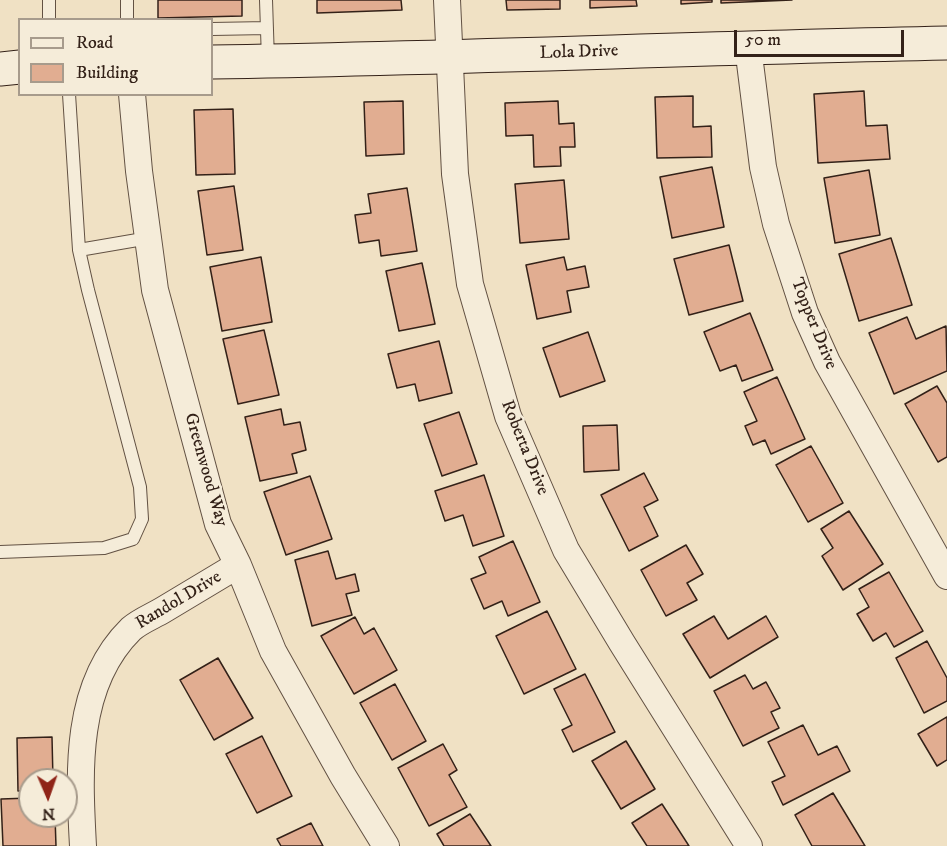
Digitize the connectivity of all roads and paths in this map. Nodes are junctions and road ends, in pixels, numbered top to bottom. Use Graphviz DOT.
graph roads {
  1 [pos="49,0"];
  2 [pos="127,0"];
  3 [pos="266,0"];
  4 [pos="447,0"];
  5 [pos="49,18"];
  6 [pos="127,18"];
  7 [pos="267,28"];
  8 [pos="213,29"];
  9 [pos="947,43"];
  10 [pos="748,47"];
  11 [pos="449,58"];
  12 [pos="268,61"];
  13 [pos="213,62"];
  14 [pos="18,68"];
  15 [pos="0,69"];
  16 [pos="69,96"];
  17 [pos="132,96"];
  18 [pos="148,238"];
  19 [pos="80,250"];
  20 [pos="0,552"];
  21 [pos="238,565"];
  22 [pos="947,576"];
  23 [pos="84,846"];
  24 [pos="386,846"];
  25 [pos="749,846"];
  1 -- 5 [label="lane"];
  2 -- 6 [label="lane"];
  3 -- 7 [label="lane"];
  4 -- 11 [label="street, Roberta Drive"];
  7 -- 8 [label="lane"];
  7 -- 12 [label="lane"];
  9 -- 10 [label="street, Lola Drive"];
  10 -- 11 [label="street, Lola Drive"];
  10 -- 22 [label="street, Topper Drive"];
  11 -- 12 [label="street, Lola Drive"];
  11 -- 25 [label="street, Roberta Drive"];
  12 -- 13 [label="street, Lola Drive"];
  14 -- 15 [label="street"];
  16 -- 19 [label="lane"];
  17 -- 18 [label="street, Greenwood Way"];
  18 -- 19 [label="lane"];
  18 -- 21 [label="street, Greenwood Way"];
  19 -- 20 [label="lane"];
  21 -- 23 [label="street, Randol Drive"];
  21 -- 24 [label="street, Greenwood Way"];
}
